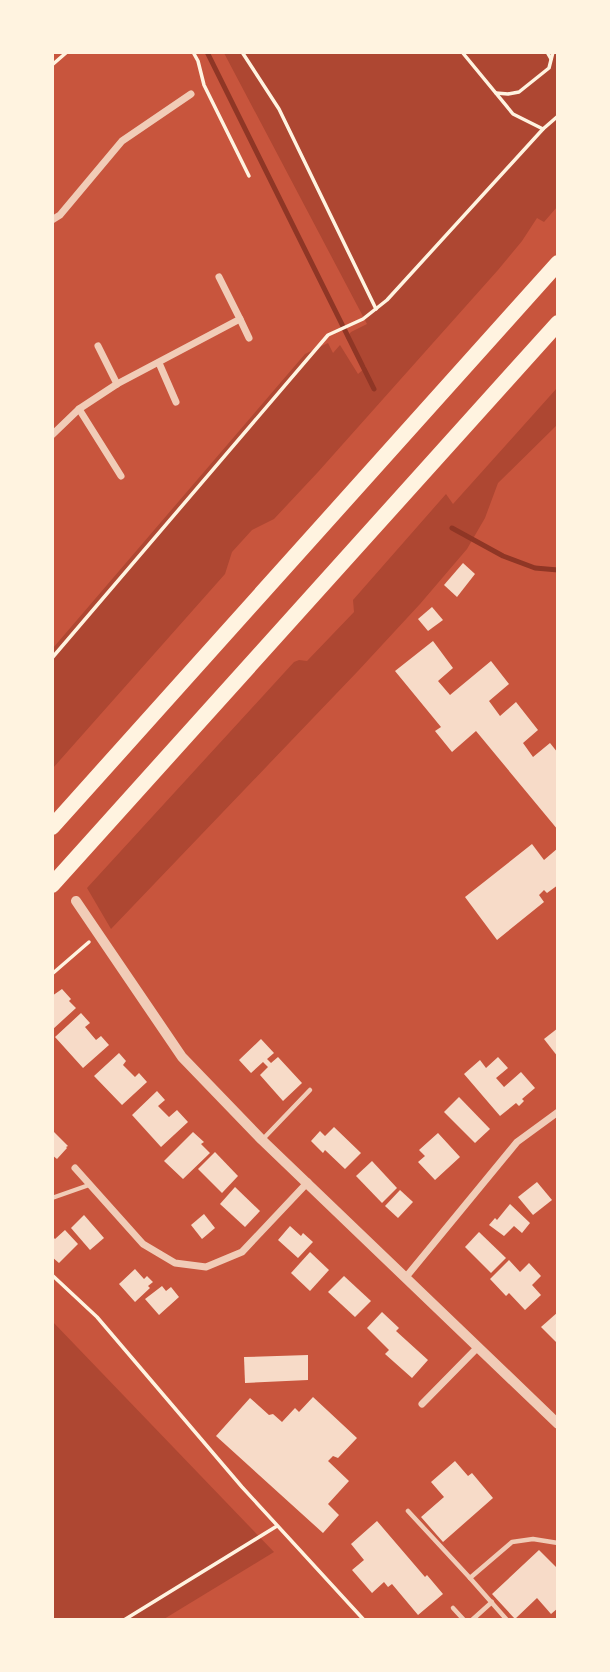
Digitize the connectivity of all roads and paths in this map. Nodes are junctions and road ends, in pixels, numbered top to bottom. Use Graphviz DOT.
graph roads {
  1 [pos="67,52"];
  2 [pos="193,52"];
  3 [pos="242,52"];
  4 [pos="462,52"];
  5 [pos="547,52"];
  6 [pos="553,52"];
  7 [pos="551,59"];
  8 [pos="52,65"];
  9 [pos="496,93"];
  10 [pos="191,94"];
  11 [pos="558,116"];
  12 [pos="542,129"];
  13 [pos="249,176"];
  14 [pos="52,220"];
  15 [pos="558,263"];
  16 [pos="219,277"];
  17 [pos="376,309"];
  18 [pos="240,319"];
  19 [pos="558,323"];
  20 [pos="249,338"];
  21 [pos="98,346"];
  22 [pos="159,363"];
  23 [pos="117,384"];
  24 [pos="176,402"];
  25 [pos="79,409"];
  26 [pos="52,435"];
  27 [pos="121,476"];
  28 [pos="52,658"];
  29 [pos="52,827"];
  30 [pos="52,885"];
  31 [pos="76,901"];
  32 [pos="99,934"];
  33 [pos="52,974"];
  34 [pos="310,1090"];
  35 [pos="558,1111"];
  36 [pos="262,1140"];
  37 [pos="75,1168"];
  38 [pos="308,1182"];
  39 [pos="89,1185"];
  40 [pos="52,1198"];
  41 [pos="52,1275"];
  42 [pos="406,1277"];
  43 [pos="478,1347"];
  44 [pos="422,1404"];
  45 [pos="558,1424"];
  46 [pos="408,1511"];
  47 [pos="277,1526"];
  48 [pos="558,1543"];
  49 [pos="470,1578"];
  50 [pos="492,1602"];
  51 [pos="453,1608"];
  52 [pos="124,1619"];
  53 [pos="363,1619"];
  54 [pos="464,1619"];
  55 [pos="472,1619"];
  56 [pos="508,1619"];
  1 -- 8 [label="path"];
  2 -- 13 [label="path"];
  3 -- 17 [label="path"];
  4 -- 9 [label="path"];
  5 -- 7 [label="path"];
  6 -- 7 [label="path"];
  7 -- 9 [label="path"];
  9 -- 12 [label="path"];
  10 -- 14 [label="street"];
  11 -- 12 [label="path"];
  12 -- 17 [label="path"];
  15 -- 29 [label="highway"];
  16 -- 18 [label="street"];
  17 -- 28 [label="path"];
  18 -- 20 [label="street"];
  18 -- 22 [label="street"];
  19 -- 30 [label="highway"];
  21 -- 23 [label="street"];
  22 -- 23 [label="street"];
  22 -- 24 [label="street"];
  23 -- 25 [label="street"];
  25 -- 26 [label="street"];
  25 -- 27 [label="street"];
  31 -- 32 [label="street"];
  32 -- 33 [label="path"];
  32 -- 36 [label="street"];
  34 -- 36 [label="lane"];
  35 -- 42 [label="street"];
  36 -- 38 [label="street"];
  37 -- 39 [label="street"];
  38 -- 39 [label="street"];
  38 -- 42 [label="street"];
  39 -- 40 [label="lane"];
  41 -- 47 [label="path"];
  42 -- 43 [label="street"];
  43 -- 44 [label="street"];
  43 -- 45 [label="street"];
  46 -- 49 [label="lane"];
  47 -- 52 [label="path"];
  47 -- 53 [label="path"];
  48 -- 49 [label="lane"];
  49 -- 50 [label="lane"];
  50 -- 55 [label="lane"];
  50 -- 56 [label="lane"];
  51 -- 54 [label="lane"];
}
